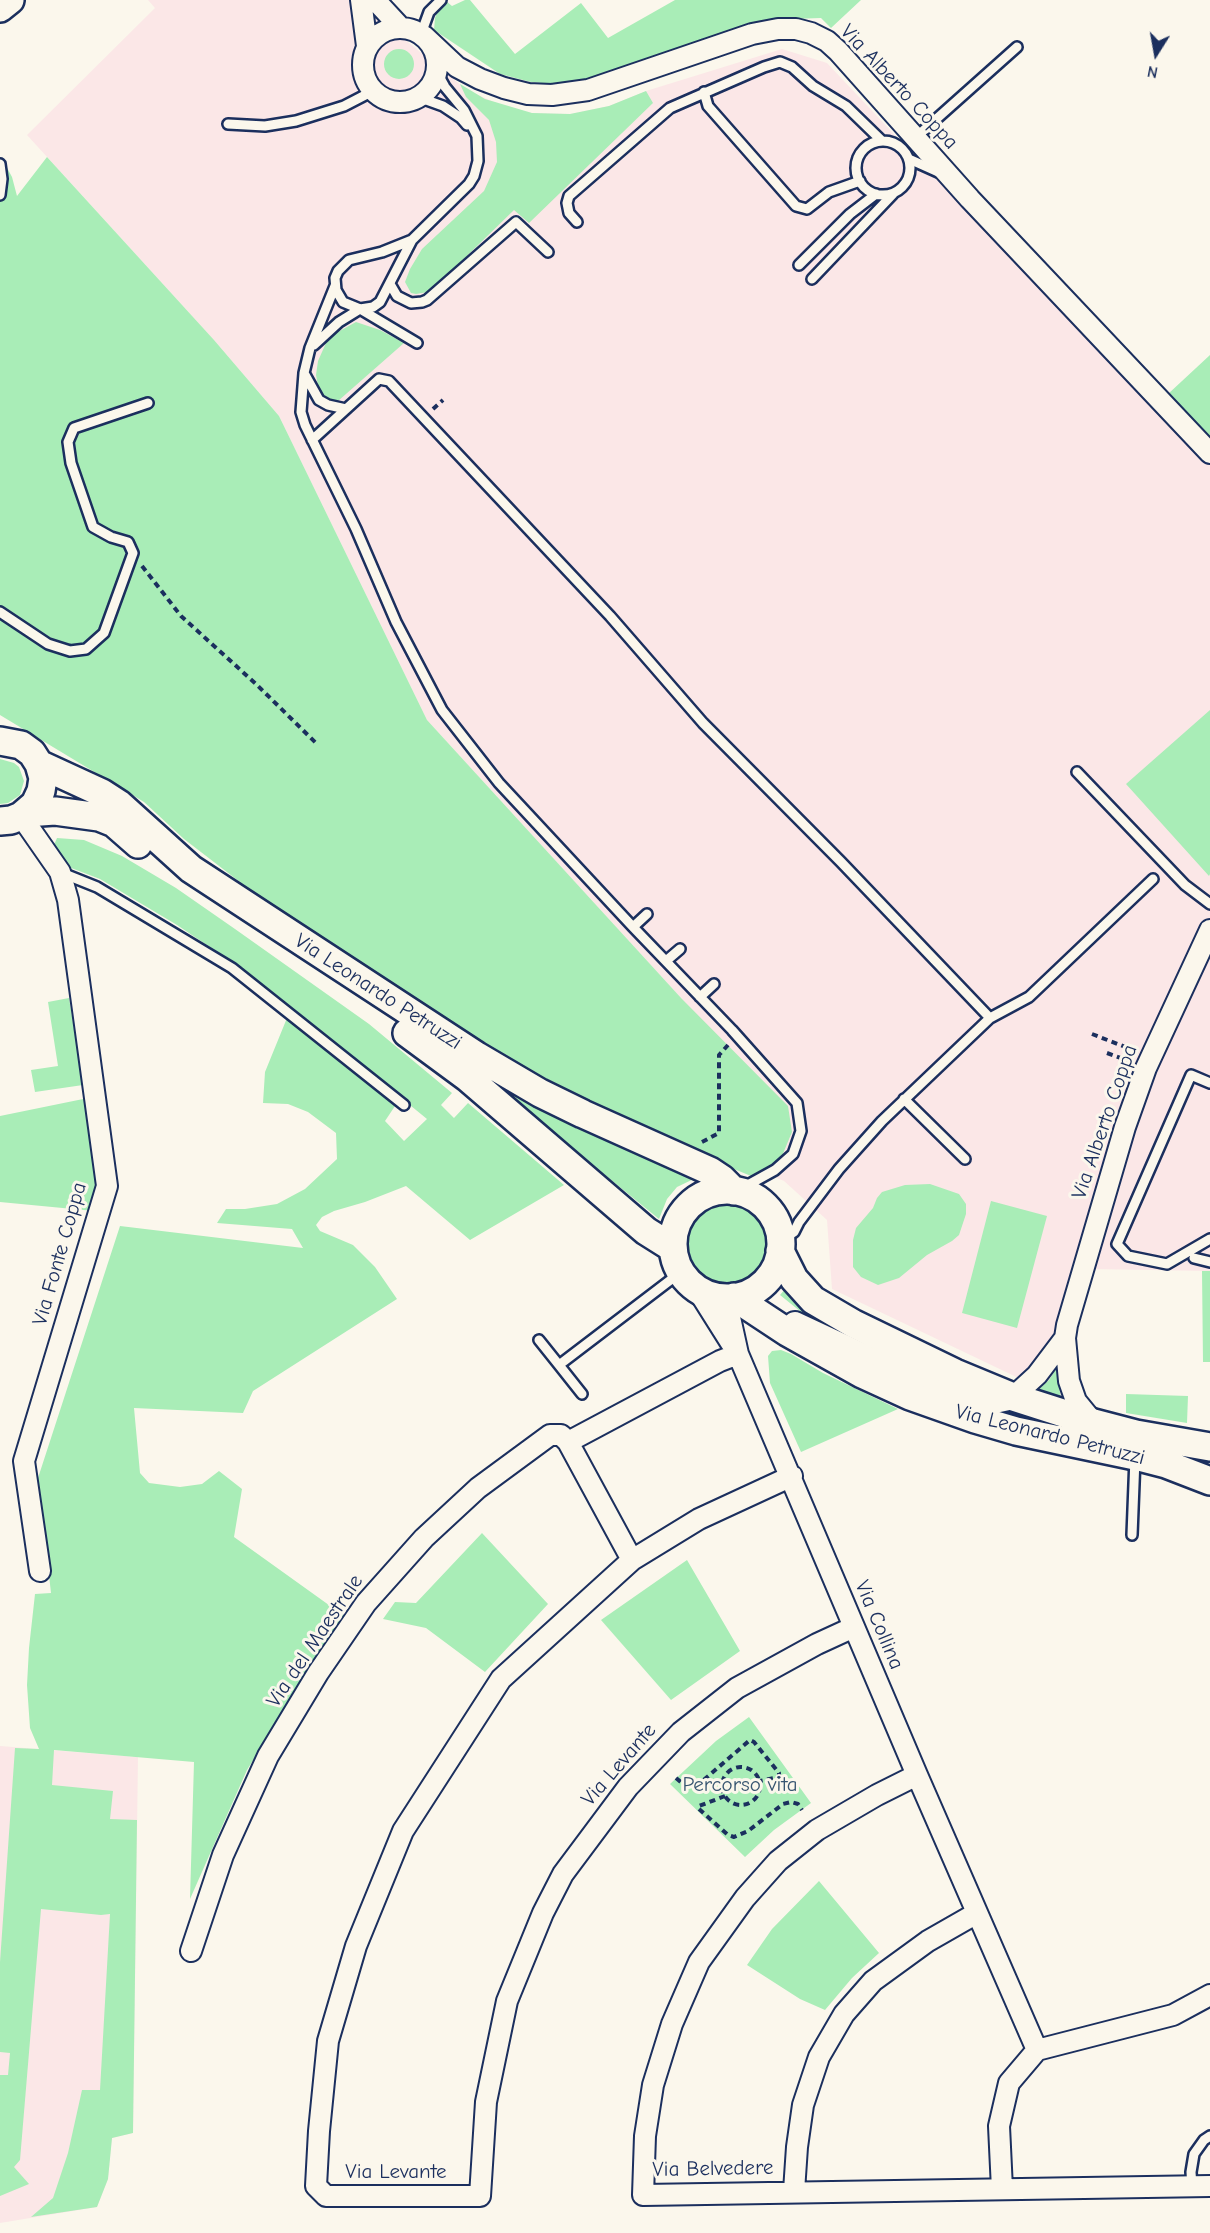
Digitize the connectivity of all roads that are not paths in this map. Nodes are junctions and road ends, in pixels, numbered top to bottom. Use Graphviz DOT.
graph roads {
  1 [pos="10,0"];
  2 [pos="361,0"];
  3 [pos="375,0"];
  4 [pos="441,0"];
  5 [pos="0,8"];
  6 [pos="401,27"];
  7 [pos="422,35"];
  8 [pos="367,46"];
  9 [pos="1017,47"];
  10 [pos="436,71"];
  11 [pos="373,91"];
  12 [pos="704,92"];
  13 [pos="418,97"];
  14 [pos="228,124"];
  15 [pos="477,136"];
  16 [pos="905,139"];
  17 [pos="882,141"];
  18 [pos="909,159"];
  19 [pos="0,164"];
  20 [pos="860,182"];
  21 [pos="895,192"];
  22 [pos="876,194"];
  23 [pos="0,195"];
  24 [pos="970,198"];
  25 [pos="577,222"];
  26 [pos="412,240"];
  27 [pos="548,252"];
  28 [pos="799,265"];
  29 [pos="812,279"];
  30 [pos="390,284"];
  31 [pos="335,286"];
  32 [pos="360,309"];
  33 [pos="417,343"];
  34 [pos="310,348"];
  35 [pos="304,373"];
  36 [pos="148,403"];
  37 [pos="346,409"];
  38 [pos="312,440"];
  39 [pos="1210,453"];
  40 [pos="0,612"];
  41 [pos="3,739"];
  42 [pos="39,764"];
  43 [pos="1077,772"];
  44 [pos="16,817"];
  45 [pos="60,872"];
  46 [pos="1153,879"];
  47 [pos="1210,904"];
  48 [pos="647,914"];
  49 [pos="633,927"];
  50 [pos="1210,930"];
  51 [pos="680,949"];
  52 [pos="666,961"];
  53 [pos="714,984"];
  54 [pos="700,997"];
  55 [pos="990,1018"];
  56 [pos="1210,1083"];
  57 [pos="904,1100"];
  58 [pos="404,1104"];
  59 [pos="965,1159"];
  60 [pos="736,1191"];
  61 [pos="1210,1239"];
  62 [pos="780,1246"];
  63 [pos="1194,1258"];
  64 [pos="1210,1262"];
  65 [pos="684,1270"];
  66 [pos="731,1298"];
  67 [pos="764,1318"];
  68 [pos="1065,1338"];
  69 [pos="539,1341"];
  70 [pos="737,1349"];
  71 [pos="559,1365"];
  72 [pos="582,1394"];
  73 [pos="1013,1397"];
  74 [pos="1094,1423"];
  75 [pos="568,1442"];
  76 [pos="1210,1447"];
  77 [pos="1135,1456"];
  78 [pos="792,1476"];
  79 [pos="1210,1481"];
  80 [pos="1132,1535"];
  81 [pos="632,1560"];
  82 [pos="40,1571"];
  83 [pos="854,1627"];
  84 [pos="917,1775"];
  85 [pos="977,1913"];
  86 [pos="191,1951"];
  87 [pos="1210,1995"];
  88 [pos="1037,2050"];
  89 [pos="1210,2136"];
  90 [pos="1201,2187"];
  91 [pos="1002,2189"];
  92 [pos="794,2191"];
  1 -- 5 [label="main road"];
  2 -- 8 [label="street"];
  3 -- 6 [label="street"];
  4 -- 7 [label="lane"];
  6 -- 7 [label="street"];
  6 -- 8 [label="street"];
  7 -- 10 [label="street"];
  7 -- 16 [label="street, Via Alberto Coppa"];
  8 -- 11 [label="street"];
  9 -- 16 [label="lane"];
  10 -- 13 [label="street"];
  10 -- 15 [label="lane"];
  11 -- 13 [label="street"];
  11 -- 14 [label="lane"];
  12 -- 17 [label="lane"];
  12 -- 20 [label="lane"];
  12 -- 25 [label="lane"];
  13 -- 15 [label="lane"];
  15 -- 26 [label="lane"];
  16 -- 17 [label="lane"];
  16 -- 18 [label="lane"];
  16 -- 24 [label="street, Via Alberto Coppa"];
  17 -- 20 [label="lane"];
  18 -- 21 [label="lane"];
  18 -- 24 [label="lane"];
  19 -- 23 [label="lane"];
  20 -- 22 [label="lane"];
  21 -- 22 [label="lane"];
  21 -- 29 [label="lane"];
  22 -- 28 [label="lane"];
  24 -- 39 [label="street, Via Alberto Coppa"];
  26 -- 30 [label="lane"];
  26 -- 31 [label="lane"];
  27 -- 30 [label="lane"];
  30 -- 32 [label="lane"];
  31 -- 32 [label="lane"];
  31 -- 34 [label="lane"];
  32 -- 33 [label="lane"];
  32 -- 34 [label="lane"];
  34 -- 35 [label="lane"];
  35 -- 37 [label="lane"];
  35 -- 38 [label="lane"];
  36 -- 40 [label="lane"];
  37 -- 38 [label="lane"];
  37 -- 55 [label="lane"];
  38 -- 49 [label="lane"];
  41 -- 42 [label="main road, Via Leonardo Petruzzi"];
  42 -- 44 [label="main road"];
  42 -- 60 [label="main road, Via Leonardo Petruzzi"];
  43 -- 47 [label="lane"];
  44 -- 45 [label="street, Via Fonte Coppa"];
  44 -- 65 [label="main road, Via Leonardo Petruzzi"];
  45 -- 58 [label="lane"];
  45 -- 82 [label="street, Via Fonte Coppa"];
  46 -- 55 [label="lane"];
  48 -- 49 [label="lane"];
  49 -- 52 [label="lane"];
  50 -- 68 [label="street, Via Alberto Coppa"];
  51 -- 52 [label="lane"];
  52 -- 54 [label="lane"];
  53 -- 54 [label="lane"];
  54 -- 60 [label="lane"];
  55 -- 57 [label="lane"];
  56 -- 61 [label="lane"];
  57 -- 59 [label="lane"];
  57 -- 62 [label="lane"];
  60 -- 62 [label="main road"];
  60 -- 65 [label="main road"];
  62 -- 66 [label="main road"];
  62 -- 73 [label="main road, Via Leonardo Petruzzi"];
  63 -- 64 [label="lane"];
  65 -- 66 [label="main road"];
  65 -- 70 [label="street, Via Collina"];
  65 -- 71 [label="lane"];
  66 -- 67 [label="main road, Via Leonardo Petruzzi"];
  66 -- 70 [label="street, Via Collina"];
  67 -- 70 [label="street"];
  67 -- 73 [label="street, Via Leonardo Petruzzi"];
  67 -- 77 [label="main road, Via Leonardo Petruzzi"];
  68 -- 73 [label="street, Via Alberto Coppa"];
  68 -- 74 [label="street, Via Alberto Coppa"];
  69 -- 71 [label="lane"];
  70 -- 75 [label="street"];
  70 -- 78 [label="street, Via Collina"];
  71 -- 72 [label="lane"];
  73 -- 74 [label="main road, Via Leonardo Petruzzi"];
  74 -- 76 [label="main road, Via Leonardo Petruzzi"];
  75 -- 81 [label="street"];
  75 -- 86 [label="street, Via del Maestrale"];
  77 -- 79 [label="main road, Via Leonardo Petruzzi"];
  77 -- 80 [label="lane"];
  78 -- 81 [label="street, Via Levante"];
  78 -- 83 [label="street, Via Collina"];
  81 -- 83 [label="street, Via Levante"];
  83 -- 84 [label="street, Via Collina"];
  84 -- 85 [label="street, Via Collina"];
  84 -- 92 [label="street, Via Belvedere"];
  85 -- 88 [label="street, Via Collina"];
  85 -- 92 [label="street"];
  87 -- 88 [label="street"];
  88 -- 91 [label="street"];
  89 -- 90 [label="lane"];
  90 -- 91 [label="street, Via Belvedere"];
  91 -- 92 [label="street, Via Belvedere"];
}
